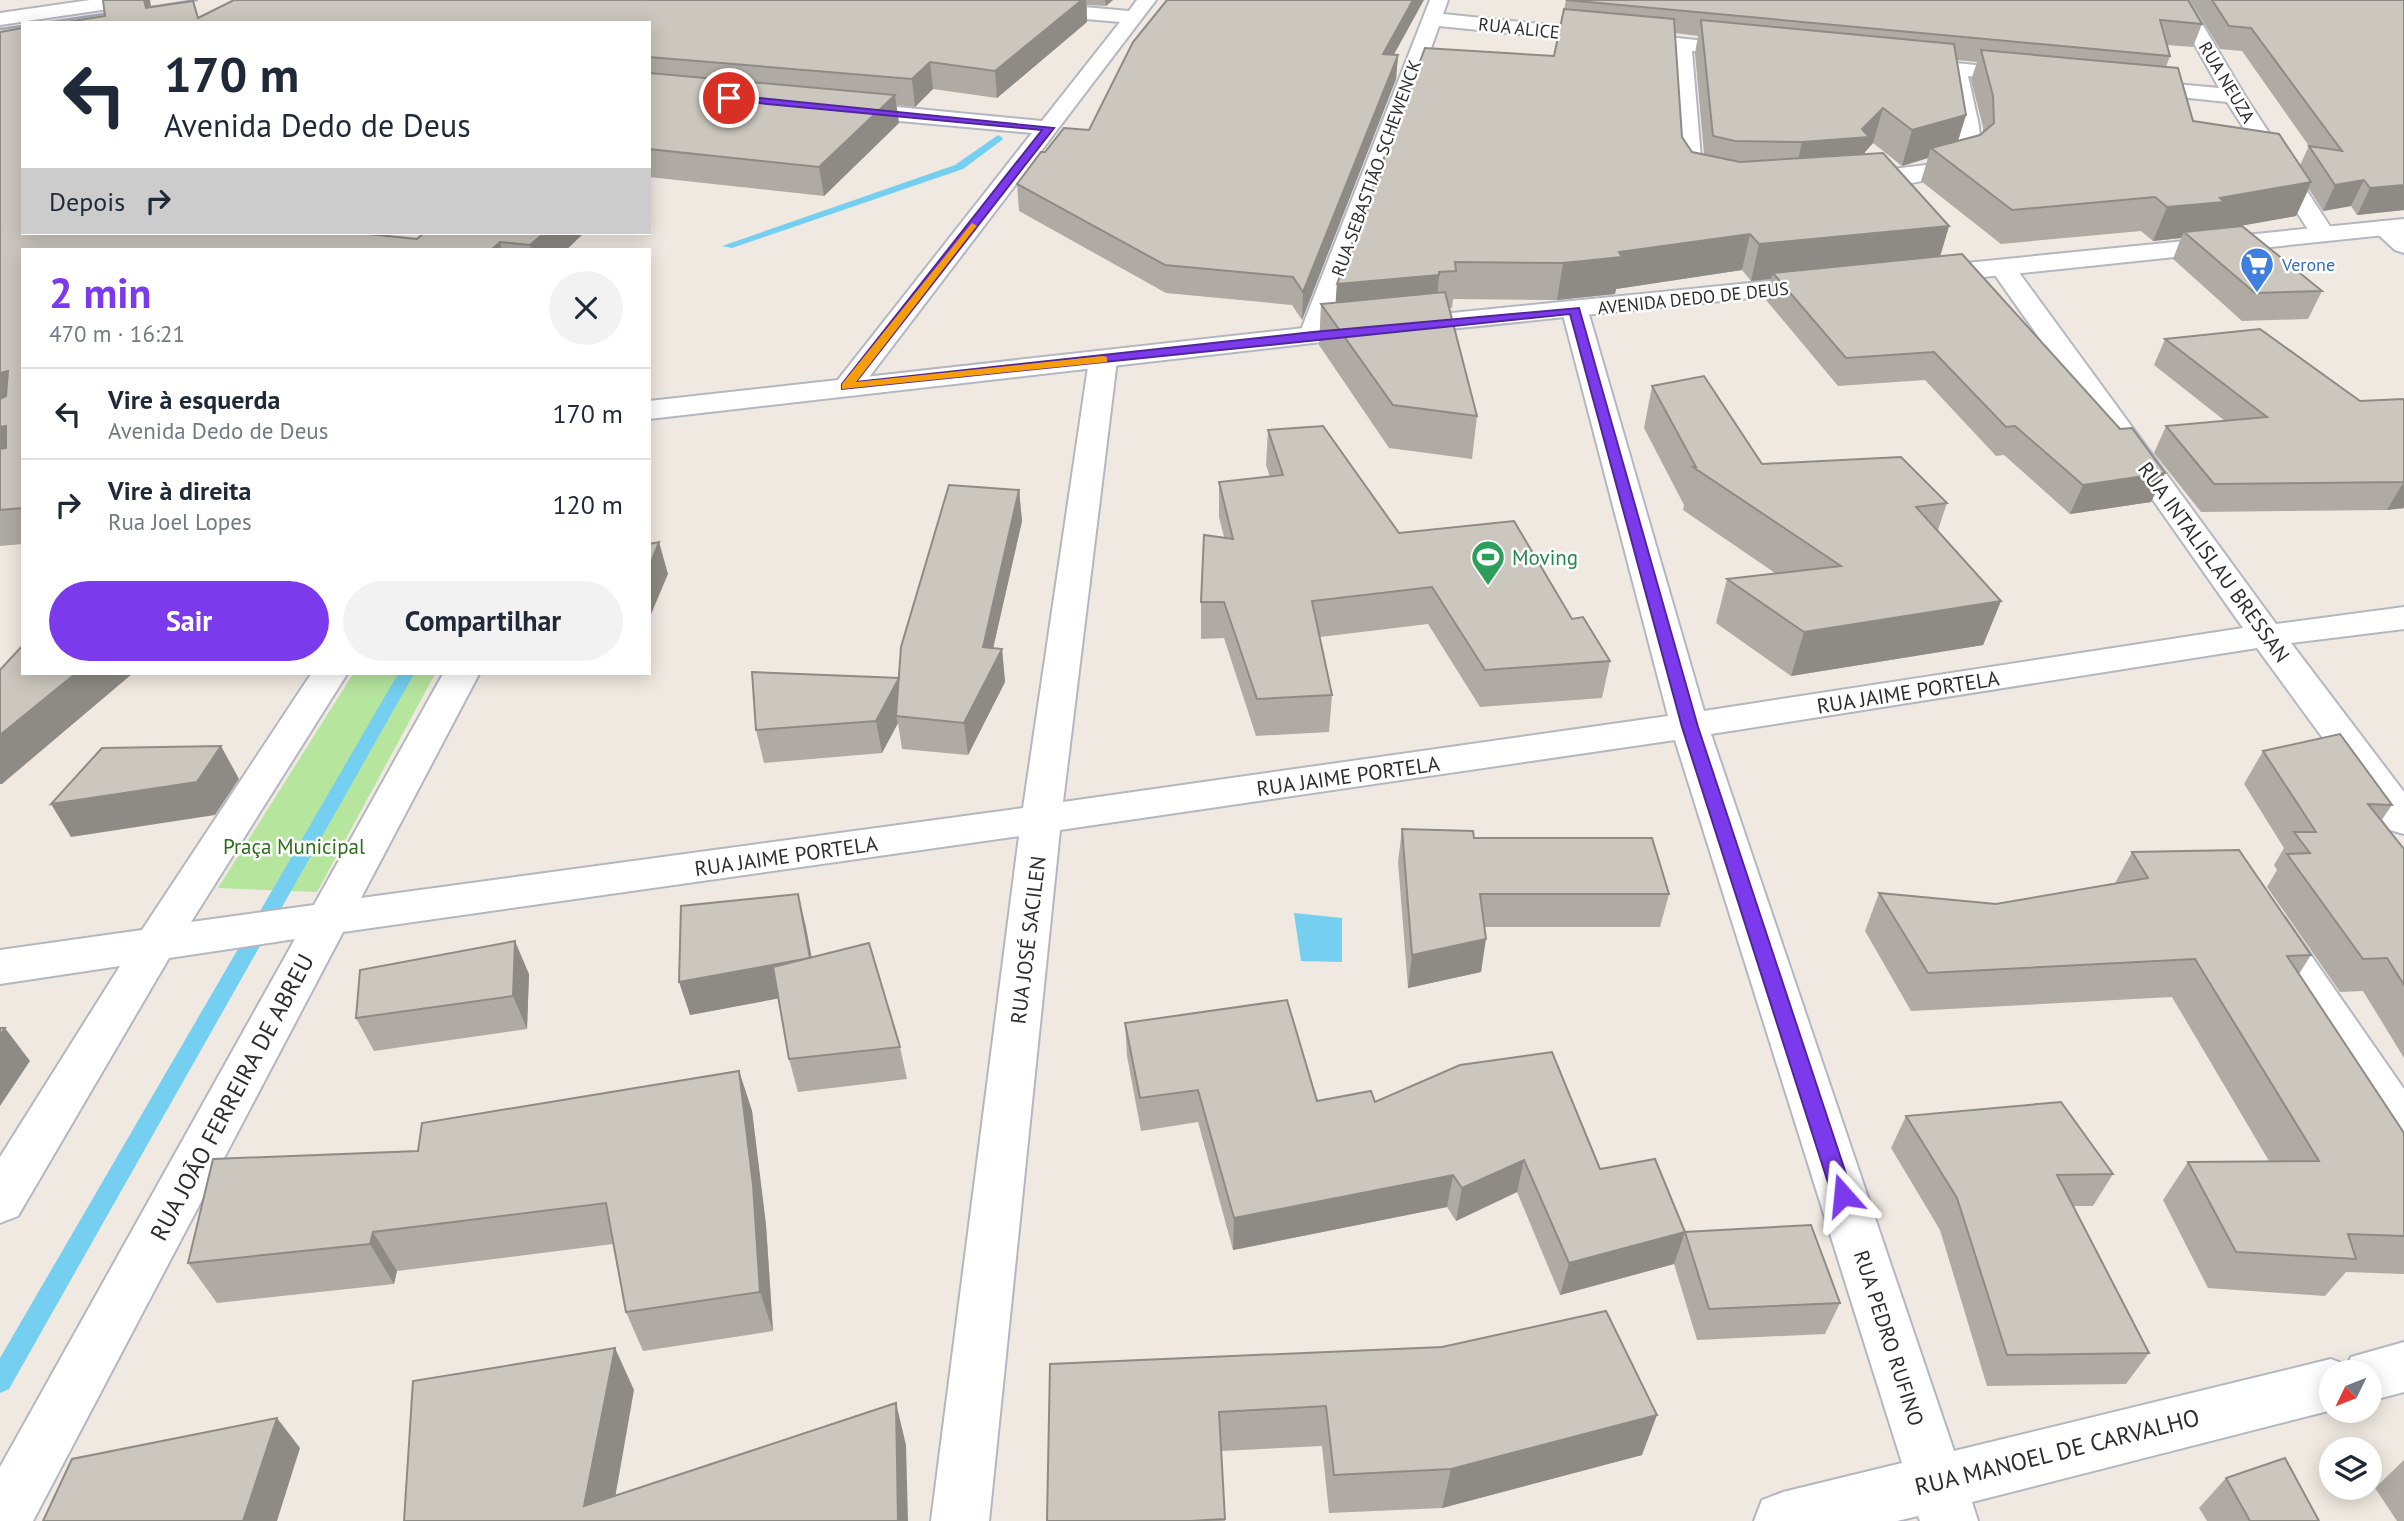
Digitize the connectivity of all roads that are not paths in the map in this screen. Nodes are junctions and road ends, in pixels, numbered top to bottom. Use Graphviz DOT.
graph roads {
  1 [pos="129,0"];
  2 [pos="938,0"];
  3 [pos="2179,0"];
  4 [pos="1141,9"];
  5 [pos="1435,9"];
  6 [pos="0,19"];
  7 [pos="1681,44"];
  8 [pos="1763,51"];
  9 [pos="1887,63"];
  10 [pos="1956,69"];
  11 [pos="2053,78"];
  12 [pos="2109,84"];
  13 [pos="2234,96"];
  14 [pos="828,107"];
  15 [pos="1049,128"];
  16 [pos="1832,181"];
  17 [pos="1736,188"];
  18 [pos="2393,227"];
  19 [pos="2323,234"];
  20 [pos="2404,245"];
  21 [pos="2003,268"];
  22 [pos="1907,276"];
  23 [pos="1852,281"];
  24 [pos="1575,311"];
  25 [pos="1313,335"];
  26 [pos="1103,360"];
  27 [pos="847,387"];
  28 [pos="651,410"];
  29 [pos="2404,618"];
  30 [pos="2266,635"];
  31 [pos="328,675"];
  32 [pos="460,675"];
  33 [pos="1690,727"];
  34 [pos="2404,820"];
  35 [pos="1041,821"];
  36 [pos="2250,900"];
  37 [pos="309,922"];
  38 [pos="174,940"];
  39 [pos="0,967"];
  40 [pos="2404,1127"];
  41 [pos="0,1201"];
  42 [pos="2404,1367"];
  43 [pos="2382,1372"];
  44 [pos="2319,1389"];
  45 [pos="1943,1501"];
  46 [pos="2,1521"];
  47 [pos="960,1521"];
  48 [pos="1783,1521"];
  1 -- 6 [label="street"];
  2 -- 4 [label="street"];
  3 -- 13 [label="street, RUA NEUZA"];
  4 -- 15 [label="street"];
  5 -- 7 [label="street, RUA ALICE"];
  5 -- 25 [label="street, RUA SEBASTIÃO SCHEWENCK"];
  7 -- 8 [label="street, RUA ALICE"];
  7 -- 17 [label="street"];
  9 -- 10 [label="street"];
  10 -- 11 [label="street"];
  10 -- 16 [label="street"];
  12 -- 13 [label="street"];
  13 -- 19 [label="street, RUA NEUZA"];
  14 -- 15 [label="street"];
  15 -- 27 [label="street"];
  18 -- 19 [label="street"];
  18 -- 20 [label="street"];
  19 -- 21 [label="street"];
  21 -- 22 [label="street"];
  21 -- 30 [label="street, RUA INTALISLAU BRESSAN"];
  23 -- 24 [label="street, AVENIDA DEDO DE DEUS"];
  24 -- 25 [label="street, AVENIDA DEDO DE DEUS"];
  24 -- 33 [label="street, RUA PEDRO RUFINO"];
  25 -- 26 [label="street, AVENIDA DEDO DE DEUS"];
  26 -- 27 [label="street, AVENIDA DEDO DE DEUS"];
  26 -- 35 [label="street, RUA JOSÉ SACILEN"];
  27 -- 28 [label="street, AVENIDA DEDO DE DEUS"];
  29 -- 30 [label="street, RUA JAIME PORTELA"];
  30 -- 33 [label="street, RUA JAIME PORTELA"];
  30 -- 34 [label="street, RUA INTALISLAU BRESSAN"];
  31 -- 38 [label="street"];
  32 -- 37 [label="street, RUA JOÃO FERREIRA DE ABREU"];
  33 -- 35 [label="street, RUA JAIME PORTELA"];
  33 -- 45 [label="street, RUA PEDRO RUFINO"];
  35 -- 37 [label="street, RUA JAIME PORTELA"];
  35 -- 47 [label="street, RUA JOSÉ SACILEN"];
  36 -- 40 [label="street"];
  37 -- 38 [label="street, RUA JAIME PORTELA"];
  37 -- 46 [label="street, RUA JOÃO FERREIRA DE ABREU"];
  38 -- 39 [label="street, RUA JAIME PORTELA"];
  38 -- 41 [label="street"];
  42 -- 43 [label="street"];
  44 -- 45 [label="street, RUA MANOEL DE CARVALHO"];
  45 -- 48 [label="street, RUA MANOEL DE CARVALHO"];
}
